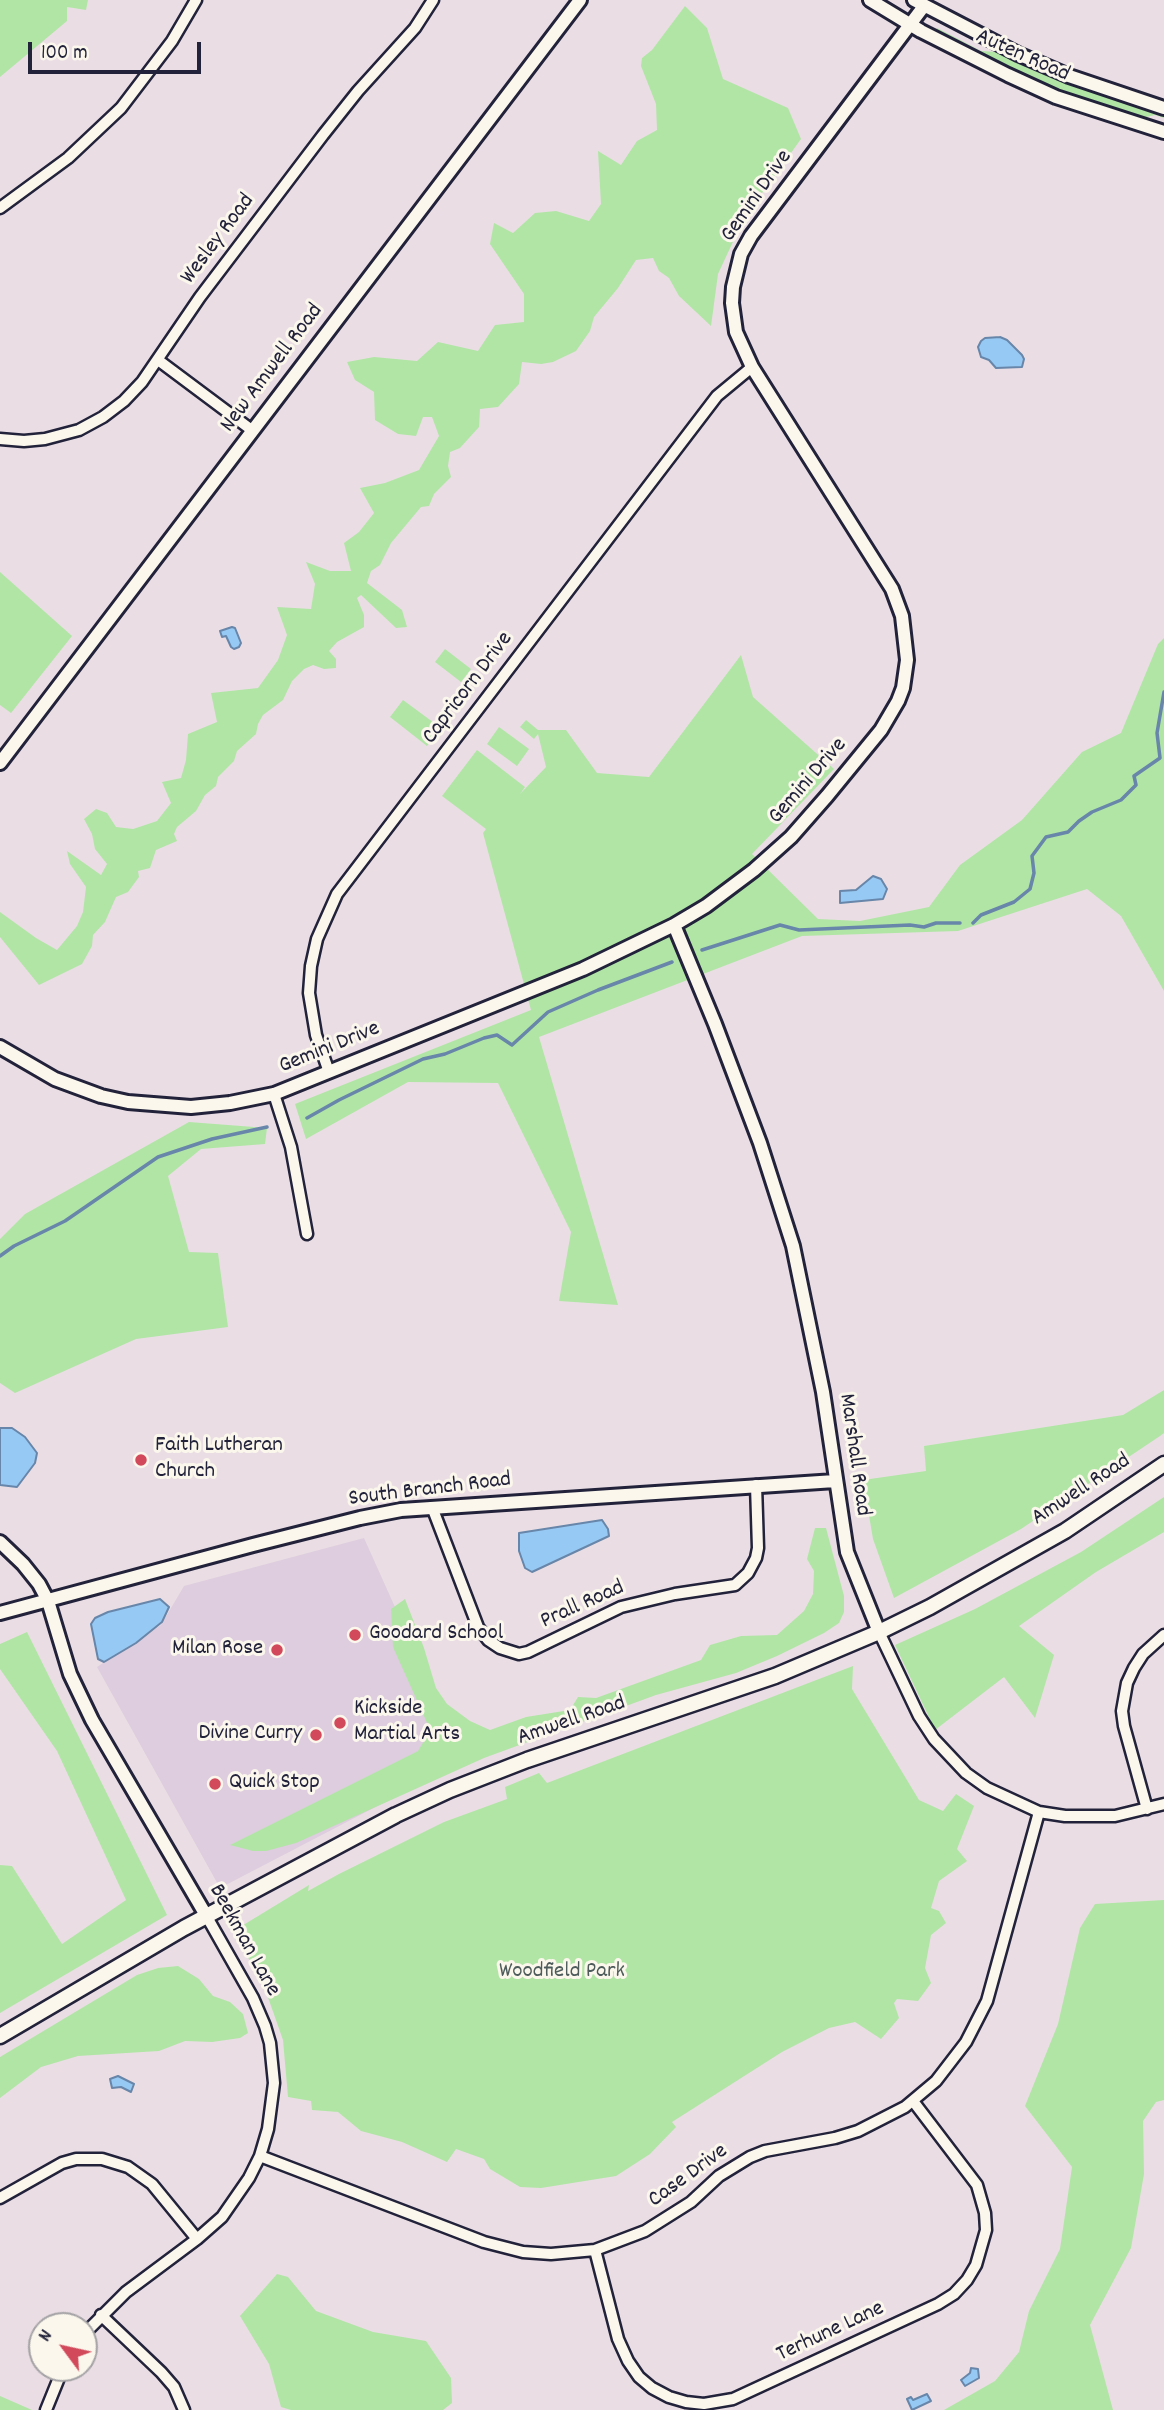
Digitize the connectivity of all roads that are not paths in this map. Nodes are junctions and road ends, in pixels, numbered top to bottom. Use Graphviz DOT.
graph roads {
  1 [pos="196,0"];
  2 [pos="433,0"];
  3 [pos="580,0"];
  4 [pos="870,0"];
  5 [pos="919,3"];
  6 [pos="910,24"];
  7 [pos="1164,108"];
  8 [pos="1164,132"];
  9 [pos="0,208"];
  10 [pos="158,360"];
  11 [pos="752,367"];
  12 [pos="253,431"];
  13 [pos="0,439"];
  14 [pos="0,763"];
  15 [pos="674,925"];
  16 [pos="0,1046"];
  17 [pos="329,1072"];
  18 [pos="274,1094"];
  19 [pos="307,1234"];
  20 [pos="1164,1464"];
  21 [pos="835,1481"];
  22 [pos="757,1485"];
  23 [pos="432,1507"];
  24 [pos="0,1542"];
  25 [pos="48,1601"];
  26 [pos="0,1613"];
  27 [pos="878,1632"];
  28 [pos="1164,1635"];
  29 [pos="1164,1804"];
  30 [pos="1147,1809"];
  31 [pos="1039,1812"];
  32 [pos="207,1917"];
  33 [pos="0,2036"];
  34 [pos="913,2101"];
  35 [pos="260,2156"];
  36 [pos="0,2198"];
  37 [pos="197,2239"];
  38 [pos="595,2250"];
  39 [pos="101,2315"];
  40 [pos="98,2318"];
  41 [pos="57,2382"];
  42 [pos="46,2410"];
  43 [pos="184,2410"];
  1 -- 9 [label="street"];
  2 -- 10 [label="street, Wesley Road"];
  3 -- 12 [label="street, New Amwell Road"];
  4 -- 6 [label="street, Auten Road"];
  5 -- 6 [label="street, Gemini Drive"];
  5 -- 7 [label="street, Auten Road"];
  6 -- 8 [label="street, Auten Road"];
  6 -- 11 [label="street, Gemini Drive"];
  10 -- 12 [label="street"];
  10 -- 13 [label="street, Wesley Road"];
  11 -- 15 [label="street, Gemini Drive"];
  11 -- 17 [label="street, Capricorn Drive"];
  12 -- 14 [label="street, New Amwell Road"];
  15 -- 17 [label="street, Gemini Drive"];
  15 -- 21 [label="street, Marshall Road"];
  16 -- 18 [label="street, Gemini Drive"];
  17 -- 18 [label="street, Gemini Drive"];
  18 -- 19 [label="street"];
  20 -- 27 [label="main road, Amwell Road"];
  21 -- 22 [label="street, South Branch Road"];
  21 -- 27 [label="street, Marshall Road"];
  22 -- 23 [label="street, South Branch Road"];
  22 -- 23 [label="street, Prall Road"];
  23 -- 25 [label="street, South Branch Road"];
  24 -- 25 [label="street, Beekman Lane"];
  25 -- 26 [label="street, South Branch Road"];
  25 -- 32 [label="street, Beekman Lane"];
  27 -- 31 [label="street, Marshall Road"];
  27 -- 32 [label="main road, Amwell Road"];
  28 -- 30 [label="street"];
  29 -- 30 [label="street, Marshall Road"];
  30 -- 31 [label="street, Marshall Road"];
  31 -- 34 [label="street, Case Drive"];
  32 -- 33 [label="main road, Amwell Road"];
  32 -- 35 [label="street, Beekman Lane"];
  34 -- 38 [label="street, Case Drive"];
  34 -- 38 [label="street, Terhune Lane"];
  35 -- 37 [label="street, Beekman Lane"];
  35 -- 38 [label="street, Case Drive"];
  36 -- 37 [label="street"];
  37 -- 39 [label="street, Beekman Lane"];
  39 -- 40 [label="street, Beekman Lane"];
  39 -- 43 [label="street"];
  41 -- 42 [label="street"];
}
